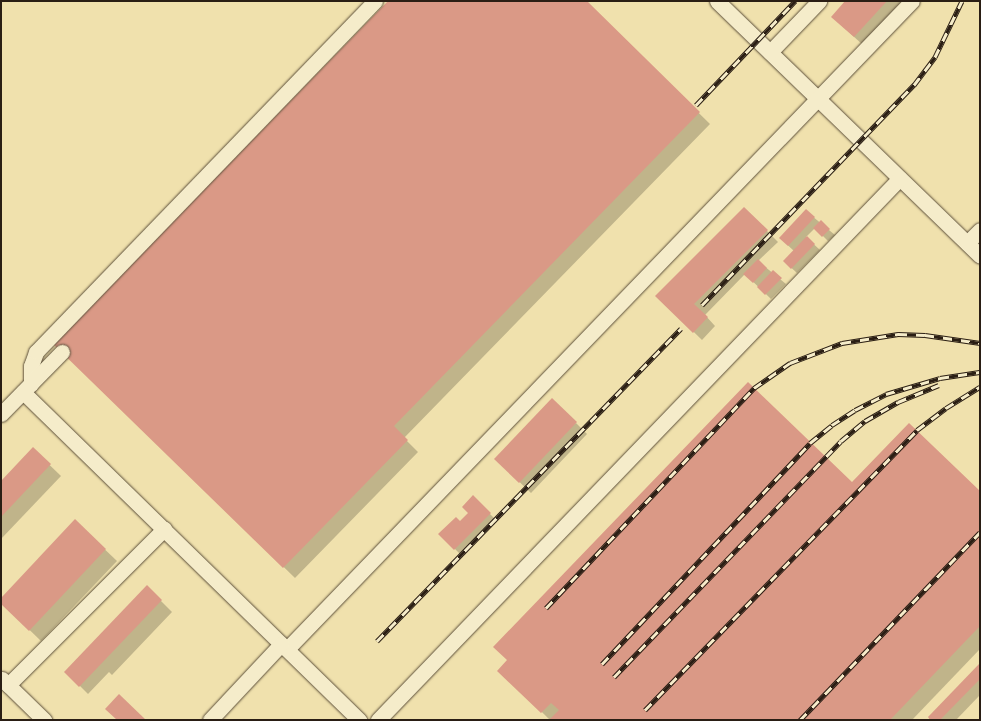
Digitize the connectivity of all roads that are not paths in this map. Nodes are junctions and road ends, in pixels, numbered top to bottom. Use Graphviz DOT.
graph roads {
  1 [pos="374,1"];
  2 [pos="717,1"];
  3 [pos="819,1"];
  4 [pos="912,1"];
  5 [pos="770,52"];
  6 [pos="819,99"];
  7 [pos="900,178"];
  8 [pos="980,230"];
  9 [pos="967,243"];
  10 [pos="980,256"];
  11 [pos="62,352"];
  12 [pos="27,388"];
  13 [pos="1,414"];
  14 [pos="164,529"];
  15 [pos="284,647"];
  16 [pos="5,682"];
  17 [pos="44,720"];
  18 [pos="210,720"];
  19 [pos="359,720"];
  20 [pos="378,720"];
  1 -- 12 [label="lane"];
  2 -- 5 [label="lane"];
  3 -- 5 [label="lane"];
  4 -- 6 [label="lane"];
  5 -- 6 [label="lane"];
  6 -- 7 [label="lane"];
  6 -- 15 [label="lane"];
  7 -- 9 [label="lane"];
  7 -- 20 [label="lane"];
  8 -- 9 [label="lane"];
  9 -- 10 [label="lane"];
  11 -- 12 [label="lane"];
  12 -- 13 [label="lane"];
  12 -- 14 [label="lane"];
  14 -- 15 [label="lane"];
  14 -- 16 [label="lane"];
  15 -- 18 [label="lane"];
  15 -- 19 [label="lane"];
  16 -- 17 [label="lane"];
}
